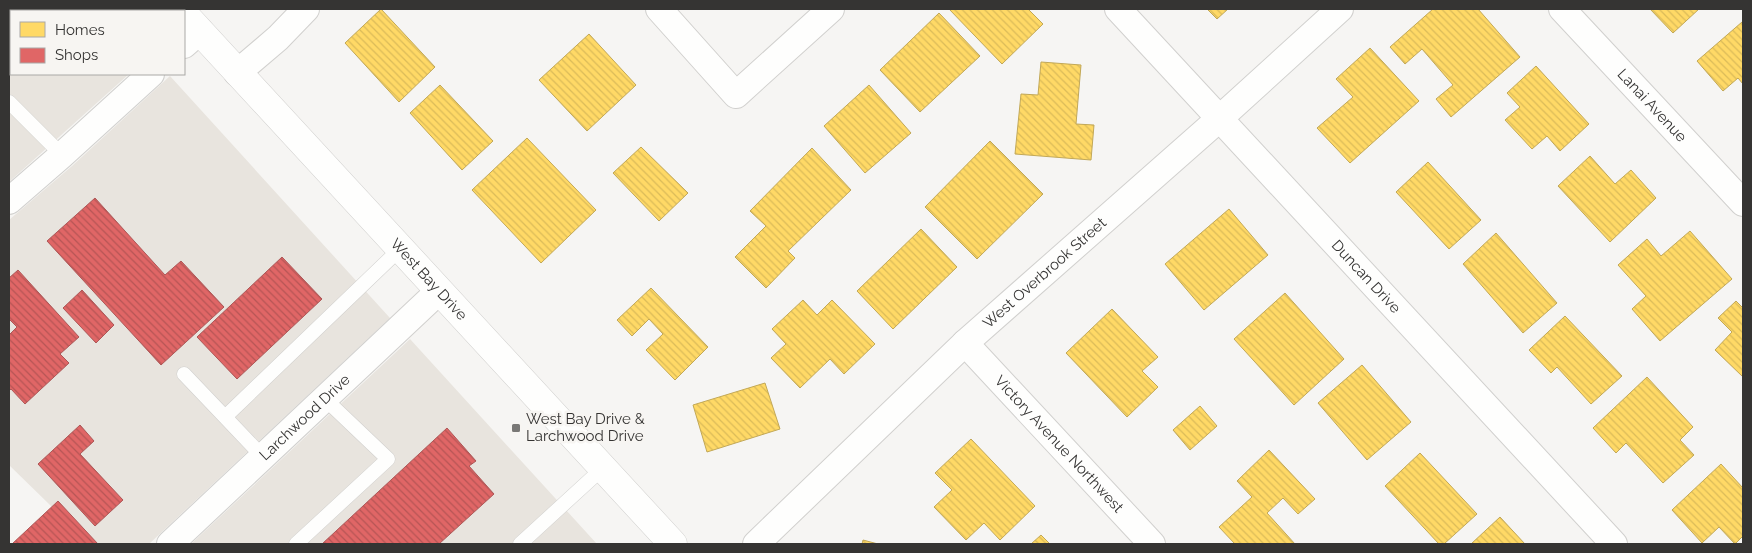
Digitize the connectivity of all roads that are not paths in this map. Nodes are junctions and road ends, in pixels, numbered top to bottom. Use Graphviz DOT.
graph roads {
  1 [pos="306,9"];
  2 [pos="659,9"];
  3 [pos="831,9"];
  4 [pos="1118,9"];
  5 [pos="1340,9"];
  6 [pos="1562,9"];
  7 [pos="189,30"];
  8 [pos="237,73"];
  9 [pos="149,75"];
  10 [pos="9,102"];
  11 [pos="1219,119"];
  12 [pos="62,155"];
  13 [pos="9,201"];
  14 [pos="1743,203"];
  15 [pos="400,249"];
  16 [pos="439,291"];
  17 [pos="965,343"];
  18 [pos="184,374"];
  19 [pos="325,399"];
  20 [pos="225,416"];
  21 [pos="263,457"];
  22 [pos="603,468"];
  23 [pos="170,544"];
  24 [pos="296,544"];
  25 [pos="520,544"];
  26 [pos="673,544"];
  27 [pos="756,544"];
  28 [pos="1152,544"];
  29 [pos="1614,544"];
  1 -- 8 [label="street"];
  2 -- 3 [label="street"];
  4 -- 11 [label="street, Duncan Drive"];
  5 -- 11 [label="street, West Overbrook Street"];
  6 -- 14 [label="street, Lanai Avenue"];
  7 -- 8 [label="main road, West Bay Drive"];
  8 -- 15 [label="main road, West Bay Drive"];
  9 -- 12 [label="street"];
  10 -- 12 [label="lane"];
  11 -- 17 [label="street, West Overbrook Street"];
  11 -- 29 [label="street, Duncan Drive"];
  12 -- 13 [label="street"];
  15 -- 16 [label="main road, West Bay Drive"];
  15 -- 20 [label="lane"];
  16 -- 19 [label="street, Larchwood Drive"];
  16 -- 22 [label="main road, West Bay Drive"];
  17 -- 27 [label="street, West Overbrook Street"];
  17 -- 28 [label="street, Victory Avenue Northwest"];
  18 -- 20 [label="lane"];
  19 -- 21 [label="street, Larchwood Drive"];
  19 -- 24 [label="lane"];
  20 -- 21 [label="lane"];
  21 -- 23 [label="street, Larchwood Drive"];
  22 -- 25 [label="lane"];
  22 -- 26 [label="main road, West Bay Drive"];
}
